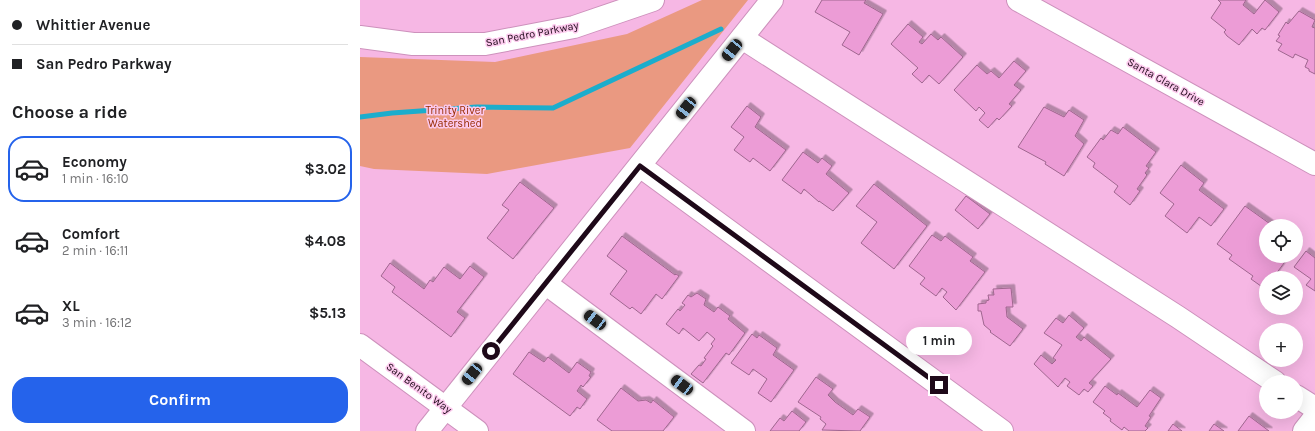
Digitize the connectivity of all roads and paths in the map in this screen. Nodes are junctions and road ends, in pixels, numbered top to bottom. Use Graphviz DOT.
graph roads {
  1 [pos="772,0"];
  2 [pos="1018,0"];
  3 [pos="645,1"];
  4 [pos="360,37"];
  5 [pos="742,38"];
  6 [pos="1315,164"];
  7 [pos="640,166"];
  8 [pos="545,283"];
  9 [pos="360,345"];
  10 [pos="1265,375"];
  11 [pos="1303,400"];
  12 [pos="445,408"];
  13 [pos="1315,408"];
  14 [pos="1315,417"];
  15 [pos="427,431"];
  16 [pos="477,431"];
  17 [pos="744,431"];
  18 [pos="1002,431"];
  19 [pos="1304,431"];
  1 -- 5 [label="street"];
  2 -- 6 [label="street, Santa Clara Drive"];
  3 -- 4 [label="street, San Pedro Parkway"];
  5 -- 7 [label="street"];
  5 -- 10 [label="street"];
  7 -- 8 [label="street"];
  7 -- 18 [label="street"];
  8 -- 12 [label="street"];
  8 -- 17 [label="street"];
  9 -- 12 [label="street, San Benito Way"];
  11 -- 13 [label="street"];
  12 -- 15 [label="street"];
  12 -- 16 [label="street, San Benito Way"];
  14 -- 19 [label="street"];
}
